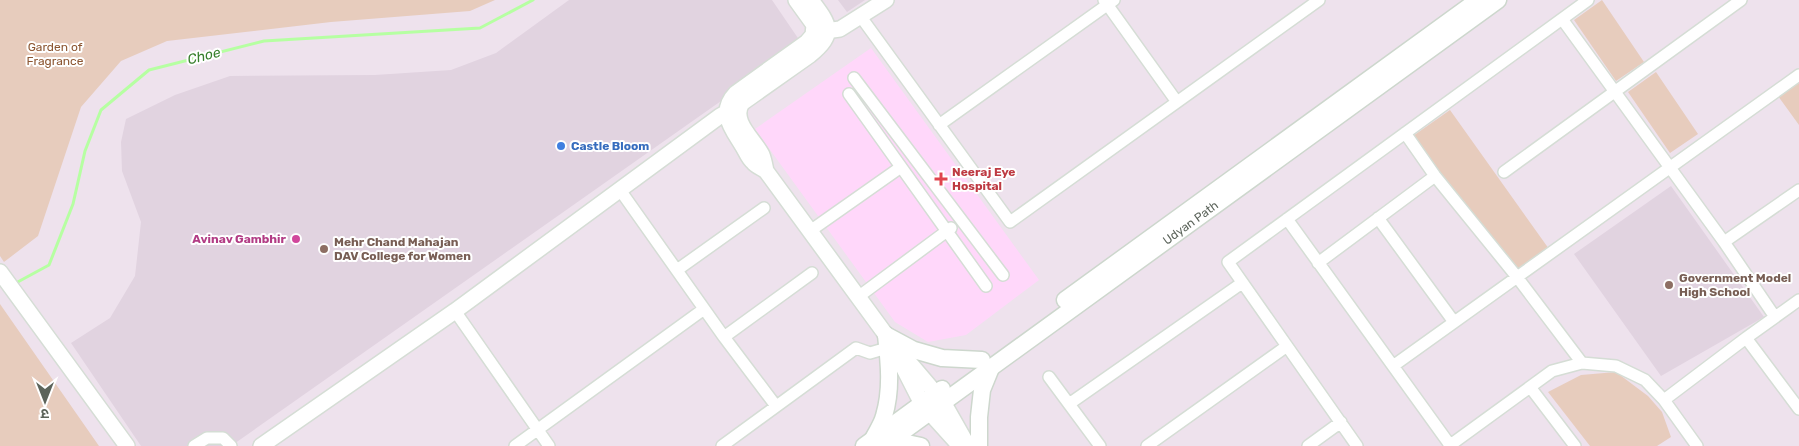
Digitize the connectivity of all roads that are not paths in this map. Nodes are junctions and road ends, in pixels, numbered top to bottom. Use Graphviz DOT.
graph roads {
  1 [pos="796,0"];
  2 [pos="811,0"];
  3 [pos="886,0"];
  4 [pos="1319,0"];
  5 [pos="1478,0"];
  6 [pos="1498,0"];
  7 [pos="1588,0"];
  8 [pos="1741,0"];
  9 [pos="1108,2"];
  10 [pos="861,17"];
  11 [pos="1562,19"];
  12 [pos="820,32"];
  13 [pos="1799,75"];
  14 [pos="854,78"];
  15 [pos="1614,92"];
  16 [pos="849,94"];
  17 [pos="1177,102"];
  18 [pos="733,112"];
  19 [pos="939,125"];
  20 [pos="1405,133"];
  21 [pos="901,167"];
  22 [pos="1670,167"];
  23 [pos="1504,172"];
  24 [pos="1435,176"];
  25 [pos="620,190"];
  26 [pos="1799,190"];
  27 [pos="764,208"];
  28 [pos="1378,218"];
  29 [pos="1287,219"];
  30 [pos="960,220"];
  31 [pos="810,231"];
  32 [pos="947,232"];
  33 [pos="1724,242"];
  34 [pos="1318,263"];
  35 [pos="677,270"];
  36 [pos="0,272"];
  37 [pos="812,273"];
  38 [pos="1003,275"];
  39 [pos="1517,277"];
  40 [pos="1242,283"];
  41 [pos="986,286"];
  42 [pos="858,297"];
  43 [pos="1799,300"];
  44 [pos="704,309"];
  45 [pos="455,311"];
  46 [pos="1775,317"];
  47 [pos="1454,322"];
  48 [pos="724,337"];
  49 [pos="1746,338"];
  50 [pos="887,342"];
  51 [pos="1287,346"];
  52 [pos="1582,363"];
  53 [pos="986,364"];
  54 [pos="1393,366"];
  55 [pos="1049,377"];
  56 [pos="1530,387"];
  57 [pos="939,398"];
  58 [pos="1664,400"];
  59 [pos="1070,404"];
  60 [pos="776,406"];
  61 [pos="926,408"];
  62 [pos="1799,409"];
  63 [pos="1341,422"];
  64 [pos="538,430"];
  65 [pos="876,444"];
  66 [pos="127,446"];
  67 [pos="194,446"];
  68 [pos="231,446"];
  69 [pos="261,446"];
  70 [pos="515,446"];
  71 [pos="549,446"];
  72 [pos="722,446"];
  73 [pos="921,446"];
  74 [pos="960,446"];
  75 [pos="968,446"];
  76 [pos="979,446"];
  77 [pos="1100,446"];
  78 [pos="1147,446"];
  79 [pos="1308,446"];
  80 [pos="1358,446"];
  81 [pos="1449,446"];
  82 [pos="1575,446"];
  83 [pos="1697,446"];
  1 -- 12 [label="street"];
  2 -- 12 [label="street"];
  3 -- 10 [label="street"];
  4 -- 17 [label="street"];
  5 -- 53 [label="main road, Udyan Path"];
  6 -- 53 [label="main road, Udyan Path"];
  7 -- 11 [label="street"];
  8 -- 15 [label="street"];
  9 -- 17 [label="street"];
  9 -- 19 [label="street"];
  10 -- 12 [label="street"];
  10 -- 19 [label="street"];
  11 -- 15 [label="street"];
  11 -- 20 [label="street"];
  12 -- 18 [label="street"];
  13 -- 22 [label="street"];
  14 -- 30 [label="street"];
  15 -- 22 [label="street"];
  15 -- 23 [label="street"];
  16 -- 21 [label="street"];
  17 -- 19 [label="street"];
  18 -- 25 [label="street"];
  18 -- 31 [label="street"];
  20 -- 24 [label="street"];
  20 -- 29 [label="street"];
  21 -- 31 [label="street"];
  21 -- 32 [label="street"];
  22 -- 33 [label="street"];
  22 -- 39 [label="street"];
  24 -- 28 [label="street"];
  24 -- 39 [label="street"];
  25 -- 35 [label="street"];
  25 -- 45 [label="street"];
  26 -- 33 [label="street"];
  27 -- 35 [label="street"];
  28 -- 34 [label="street"];
  28 -- 47 [label="street"];
  29 -- 34 [label="street"];
  29 -- 40 [label="street"];
  30 -- 32 [label="street"];
  30 -- 38 [label="street"];
  31 -- 42 [label="street"];
  32 -- 41 [label="street"];
  32 -- 42 [label="street"];
  33 -- 46 [label="street"];
  34 -- 54 [label="street"];
  35 -- 44 [label="street"];
  36 -- 66 [label="street"];
  37 -- 48 [label="street"];
  39 -- 47 [label="street"];
  39 -- 52 [label="street"];
  40 -- 51 [label="street"];
  40 -- 59 [label="street"];
  42 -- 50 [label="street"];
  43 -- 46 [label="street"];
  44 -- 48 [label="street"];
  44 -- 64 [label="street"];
  45 -- 64 [label="street"];
  45 -- 69 [label="street"];
  46 -- 49 [label="street"];
  47 -- 54 [label="street"];
  48 -- 60 [label="street"];
  49 -- 58 [label="street"];
  49 -- 62 [label="street"];
  50 -- 53 [label="main road"];
  50 -- 57 [label="street"];
  50 -- 60 [label="street"];
  50 -- 61 [label="street"];
  50 -- 65 [label="main road"];
  51 -- 63 [label="street"];
  51 -- 78 [label="street"];
  52 -- 56 [label="street"];
  52 -- 58 [label="street"];
  53 -- 57 [label="main road, Udyan Path"];
  53 -- 76 [label="main road"];
  54 -- 81 [label="street"];
  55 -- 59 [label="street"];
  56 -- 81 [label="street"];
  56 -- 82 [label="street"];
  57 -- 61 [label="main road, Udyan Path"];
  57 -- 75 [label="street"];
  58 -- 83 [label="street"];
  59 -- 77 [label="street"];
  60 -- 72 [label="street"];
  61 -- 65 [label="main road, Udyan Path"];
  61 -- 74 [label="street"];
  63 -- 79 [label="street"];
  63 -- 80 [label="street"];
  64 -- 70 [label="street"];
  64 -- 71 [label="street"];
  65 -- 73 [label="main road"];
  67 -- 68 [label="street"];
}
